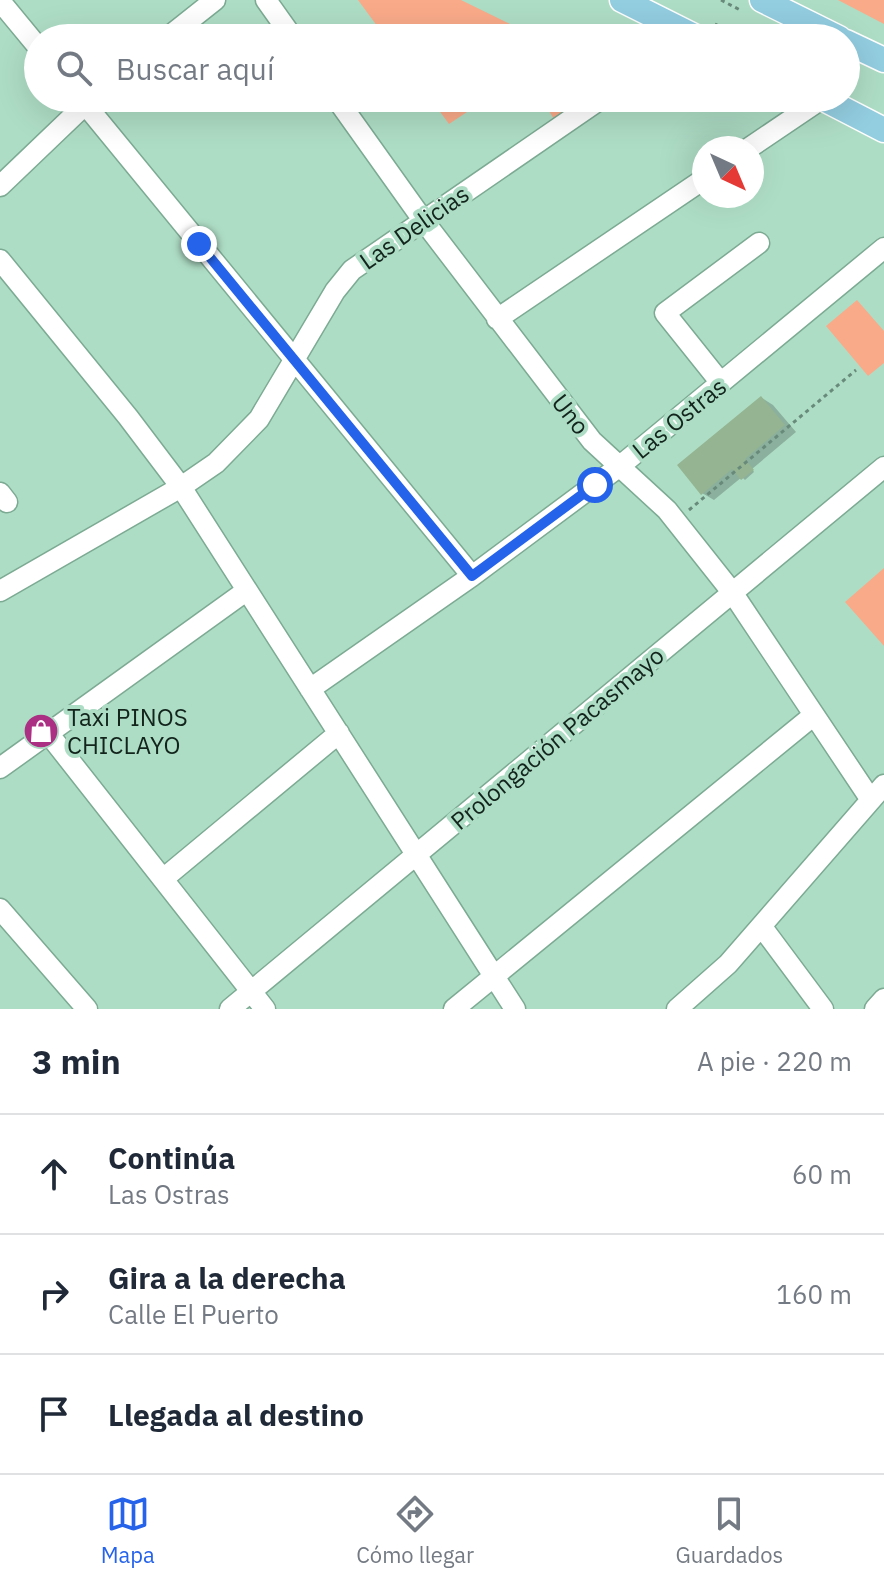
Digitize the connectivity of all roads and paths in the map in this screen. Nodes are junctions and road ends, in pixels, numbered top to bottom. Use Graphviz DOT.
graph roads {
  1 [pos="215,0"];
  2 [pos="266,0"];
  3 [pos="622,0"];
  4 [pos="762,0"];
  5 [pos="0,1"];
  6 [pos="185,24"];
  7 [pos="283,24"];
  8 [pos="669,24"];
  9 [pos="811,24"];
  10 [pos="24,30"];
  11 [pos="860,49"];
  12 [pos="884,60"];
  13 [pos="73,112"];
  14 [pos="95,112"];
  15 [pos="346,112"];
  16 [pos="581,112"];
  17 [pos="802,112"];
  18 [pos="850,112"];
  19 [pos="884,130"];
  20 [pos="764,138"];
  21 [pos="0,186"];
  22 [pos="692,187"];
  23 [pos="423,220"];
  24 [pos="759,243"];
  25 [pos="882,256"];
  26 [pos="0,260"];
  27 [pos="497,319"];
  28 [pos="295,360"];
  29 [pos="856,370"];
  30 [pos="721,383"];
  31 [pos="620,466"];
  32 [pos="884,467"];
  33 [pos="181,487"];
  34 [pos="686,512"];
  35 [pos="472,576"];
  36 [pos="0,591"];
  37 [pos="246,591"];
  38 [pos="732,592"];
  39 [pos="310,689"];
  40 [pos="814,715"];
  41 [pos="48,733"];
  42 [pos="339,733"];
  43 [pos="0,768"];
  44 [pos="877,792"];
  45 [pos="418,854"];
  46 [pos="163,879"];
  47 [pos="0,909"];
  48 [pos="762,927"];
  49 [pos="495,976"];
  50 [pos="251,992"];
  51 [pos="884,999"];
  52 [pos="87,1009"];
  53 [pos="230,1009"];
  54 [pos="265,1009"];
  55 [pos="454,1009"];
  56 [pos="515,1009"];
  57 [pos="677,1009"];
  58 [pos="823,1009"];
  59 [pos="875,1009"];
  1 -- 6 [label="street"];
  2 -- 7 [label="street"];
  3 -- 8 [label="main road"];
  4 -- 9 [label="main road"];
  5 -- 10 [label="street"];
  11 -- 12 [label="main road"];
  13 -- 21 [label="street"];
  14 -- 28 [label="street"];
  15 -- 23 [label="street, Uno"];
  16 -- 23 [label="street, Las Delicias"];
  17 -- 20 [label="street"];
  18 -- 19 [label="main road"];
  22 -- 27 [label="street"];
  23 -- 27 [label="street, Uno"];
  23 -- 28 [label="street, Las Delicias"];
  24 -- 30 [label="street"];
  25 -- 30 [label="street, Las Ostras"];
  26 -- 33 [label="street"];
  27 -- 31 [label="street, Uno"];
  28 -- 33 [label="street, Las Delicias"];
  28 -- 35 [label="street"];
  29 -- 34 [label="path"];
  30 -- 31 [label="street, Las Ostras"];
  31 -- 35 [label="street, Las Ostras"];
  31 -- 38 [label="street, Uno"];
  32 -- 38 [label="street, Prolongación Pacasmayo"];
  33 -- 36 [label="street, Las Delicias"];
  33 -- 37 [label="street"];
  35 -- 39 [label="street, Las Ostras"];
  37 -- 39 [label="street"];
  37 -- 41 [label="street"];
  38 -- 40 [label="street, Uno"];
  38 -- 45 [label="street, Prolongación Pacasmayo"];
  39 -- 42 [label="street"];
  40 -- 44 [label="street, Uno"];
  40 -- 49 [label="street"];
  41 -- 43 [label="street"];
  41 -- 46 [label="street"];
  42 -- 45 [label="street"];
  42 -- 46 [label="street"];
  44 -- 48 [label="street"];
  45 -- 49 [label="street"];
  45 -- 50 [label="street, Prolongación Pacasmayo"];
  46 -- 50 [label="street"];
  47 -- 52 [label="street"];
  48 -- 57 [label="street"];
  48 -- 58 [label="street"];
  49 -- 55 [label="street"];
  49 -- 56 [label="street"];
  50 -- 53 [label="street, Prolongación Pacasmayo"];
  50 -- 54 [label="street"];
  51 -- 59 [label="street"];
}
